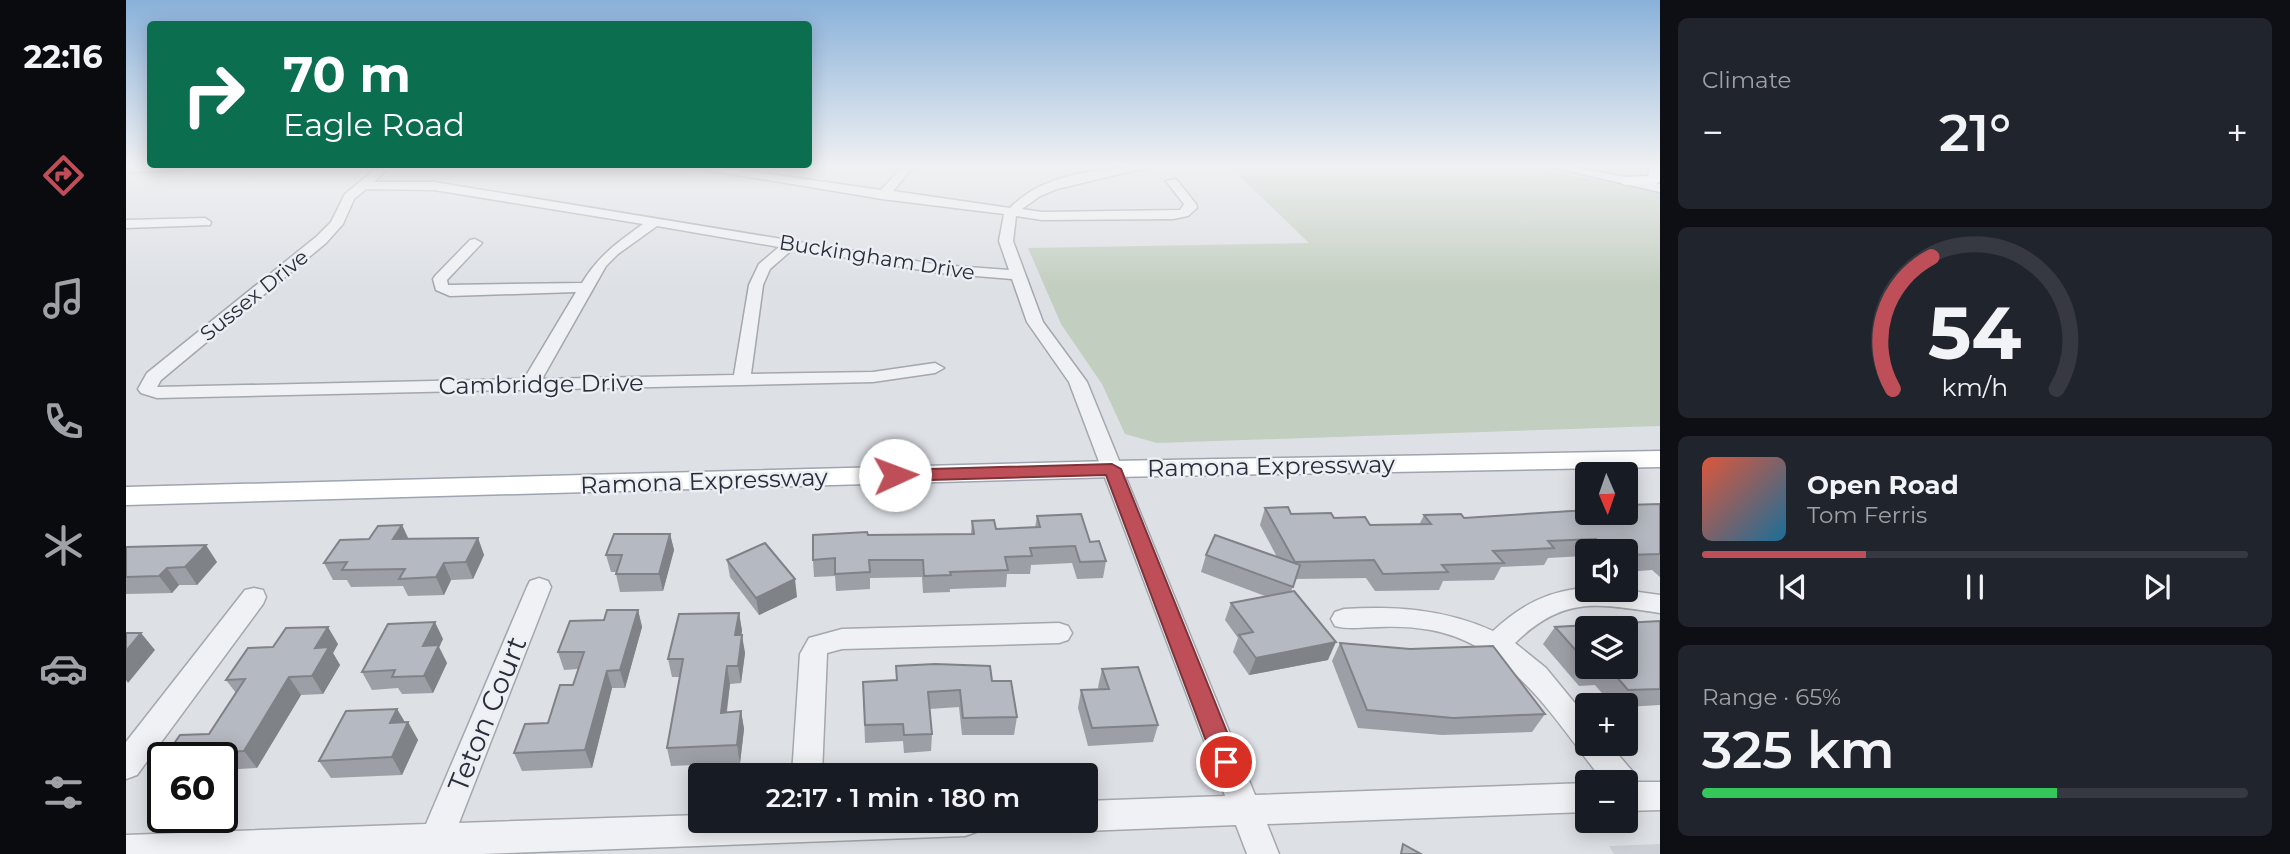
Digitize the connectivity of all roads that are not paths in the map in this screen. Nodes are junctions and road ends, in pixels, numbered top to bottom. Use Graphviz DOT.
graph roads {
  1 [pos="345,207"];
  2 [pos="562,207"];
  3 [pos="968,207"];
  4 [pos="1021,207"];
  5 [pos="1190,207"];
  6 [pos="1012,213"];
  7 [pos="205,222"];
  8 [pos="655,222"];
  9 [pos="126,224"];
  10 [pos="475,243"];
  11 [pos="790,244"];
  12 [pos="1019,275"];
  13 [pos="584,287"];
  14 [pos="935,368"];
  15 [pos="742,379"];
  16 [pos="530,384"];
  17 [pos="147,389"];
  18 [pos="1660,459"];
  19 [pos="1112,469"];
  20 [pos="126,496"];
  21 [pos="538,587"];
  22 [pos="254,597"];
  23 [pos="1660,604"];
  24 [pos="1344,619"];
  25 [pos="1059,633"];
  26 [pos="1496,645"];
  27 [pos="1575,725"];
  28 [pos="1602,756"];
  29 [pos="808,763"];
  30 [pos="126,765"];
  31 [pos="1614,770"];
  32 [pos="1575,798"];
  33 [pos="1245,811"];
  34 [pos="1098,817"];
  35 [pos="702,833"];
  36 [pos="436,840"];
  37 [pos="577,844"];
  38 [pos="126,851"];
  39 [pos="1263,854"];
  1 -- 17 [label="street, Sussex Drive"];
  2 -- 8 [label="street, Buckingham Drive"];
  3 -- 6 [label="street"];
  4 -- 6 [label="street"];
  5 -- 6 [label="street"];
  6 -- 12 [label="street"];
  7 -- 9 [label="street"];
  8 -- 11 [label="street, Buckingham Drive"];
  8 -- 13 [label="street"];
  10 -- 13 [label="street"];
  11 -- 12 [label="street, Buckingham Drive"];
  11 -- 15 [label="street"];
  12 -- 19 [label="street"];
  13 -- 16 [label="street"];
  14 -- 15 [label="street, Cambridge Drive"];
  15 -- 16 [label="street, Cambridge Drive"];
  16 -- 17 [label="street, Cambridge Drive"];
  18 -- 19 [label="main road, Ramona Expressway"];
  19 -- 20 [label="main road, Ramona Expressway"];
  19 -- 33 [label="street"];
  21 -- 36 [label="street, Teton Court"];
  22 -- 30 [label="street"];
  23 -- 26 [label="street"];
  24 -- 26 [label="street"];
  25 -- 29 [label="street"];
  26 -- 27 [label="street"];
  28 -- 31 [label="street"];
  32 -- 33 [label="street"];
  33 -- 34 [label="street"];
  33 -- 39 [label="street"];
  35 -- 37 [label="street"];
  36 -- 37 [label="street"];
  36 -- 38 [label="street"];
}
